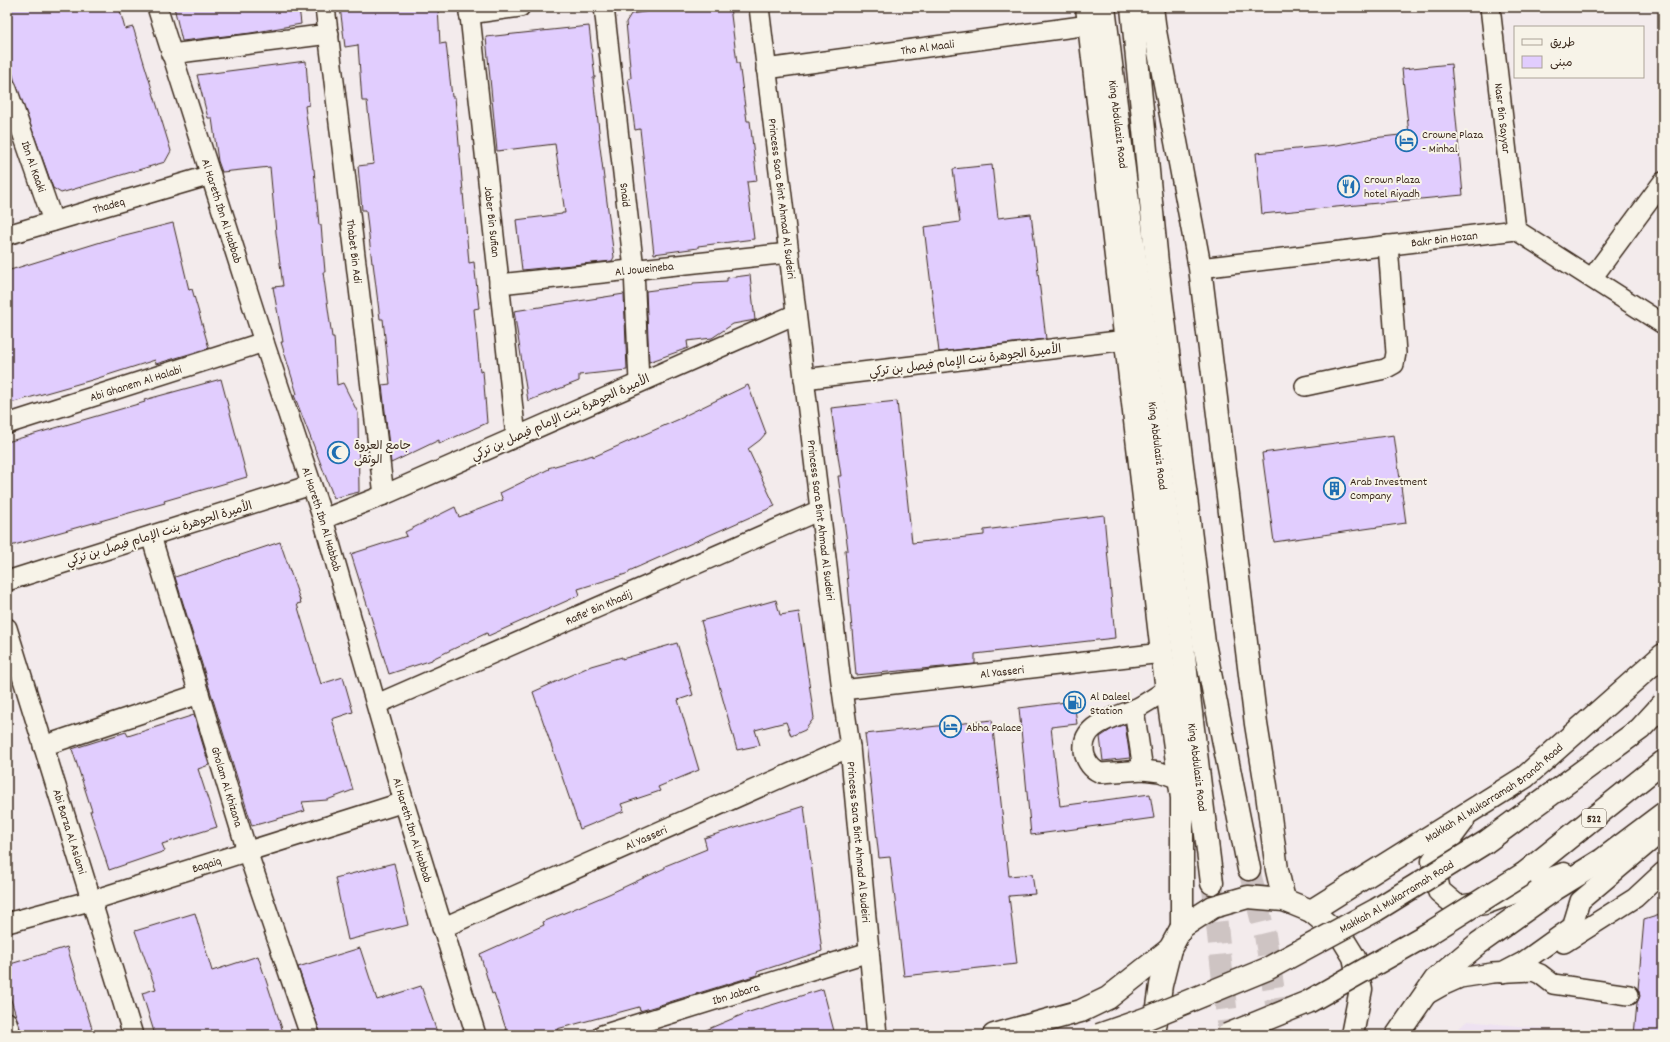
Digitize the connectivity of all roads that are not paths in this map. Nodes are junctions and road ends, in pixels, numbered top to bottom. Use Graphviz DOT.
graph roads {
  1 [pos="157,7"];
  2 [pos="325,7"];
  3 [pos="520,7"];
  4 [pos="604,7"];
  5 [pos="759,7"];
  6 [pos="1104,7"];
  7 [pos="1132,7"];
  8 [pos="1152,7"];
  9 [pos="1490,7"];
  10 [pos="469,10"];
  11 [pos="1088,16"];
  12 [pos="329,34"];
  13 [pos="171,54"];
  14 [pos="766,69"];
  15 [pos="7,89"];
  16 [pos="211,175"];
  17 [pos="1663,182"];
  18 [pos="53,221"];
  19 [pos="1516,230"];
  20 [pos="7,235"];
  21 [pos="1388,246"];
  22 [pos="789,253"];
  23 [pos="1200,268"];
  24 [pos="634,269"];
  25 [pos="1592,278"];
  26 [pos="499,284"];
  27 [pos="796,314"];
  28 [pos="1663,324"];
  29 [pos="1126,340"];
  30 [pos="264,342"];
  31 [pos="804,379"];
  32 [pos="639,382"];
  33 [pos="1305,386"];
  34 [pos="7,424"];
  35 [pos="516,436"];
  36 [pos="312,485"];
  37 [pos="384,495"];
  38 [pos="820,510"];
  39 [pos="323,519"];
  40 [pos="151,536"];
  41 [pos="7,581"];
  42 [pos="7,628"];
  43 [pos="1162,653"];
  44 [pos="1663,655"];
  45 [pos="1167,689"];
  46 [pos="842,690"];
  47 [pos="199,694"];
  48 [pos="377,704"];
  49 [pos="1663,704"];
  50 [pos="1134,709"];
  51 [pos="42,746"];
  52 [pos="850,747"];
  53 [pos="1663,762"];
  54 [pos="1143,770"];
  55 [pos="1179,779"];
  56 [pos="404,802"];
  57 [pos="1471,811"];
  58 [pos="1663,814"];
  59 [pos="1663,824"];
  60 [pos="247,851"];
  61 [pos="1602,860"];
  62 [pos="1249,870"];
  63 [pos="1663,872"];
  64 [pos="1212,883"];
  65 [pos="93,900"];
  66 [pos="1284,900"];
  67 [pos="1311,910"];
  68 [pos="7,924"];
  69 [pos="1182,926"];
  70 [pos="442,928"];
  71 [pos="1170,949"];
  72 [pos="869,952"];
  73 [pos="1521,971"];
  74 [pos="1502,973"];
  75 [pos="1629,995"];
  76 [pos="1423,997"];
  77 [pos="7,1022"];
  78 [pos="11,1035"];
  79 [pos="133,1035"];
  80 [pos="310,1035"];
  81 [pos="476,1035"];
  82 [pos="602,1035"];
  83 [pos="877,1035"];
  84 [pos="994,1035"];
  85 [pos="1099,1035"];
  86 [pos="1154,1035"];
  87 [pos="1227,1035"];
  88 [pos="1352,1035"];
  89 [pos="1397,1035"];
  1 -- 13 [label="street, Al Hareth Ibn Al Habbab"];
  2 -- 12 [label="street, Thabet Bin Adi"];
  3 -- 10 [label="street"];
  4 -- 24 [label="street, Snaid"];
  5 -- 14 [label="street, Princess Sara Bint Ahmad Al Sudeiri"];
  6 -- 64 [label="main road, King Abdulaziz Road"];
  7 -- 62 [label="main road, King Abdulaziz Road"];
  8 -- 23 [label="main road"];
  9 -- 19 [label="street, Nasr Bin Sayyar"];
  10 -- 26 [label="street, Jaber Bin Sufian"];
  11 -- 14 [label="street, Tho Al Maali"];
  11 -- 29 [label="main road"];
  12 -- 13 [label="street"];
  12 -- 37 [label="street, Thabet Bin Adi"];
  13 -- 16 [label="street, Al Hareth Ibn Al Habbab"];
  14 -- 22 [label="street, Princess Sara Bint Ahmad Al Sudeiri"];
  15 -- 18 [label="street, Ibn Al Kaaki"];
  16 -- 18 [label="street, Thadeq"];
  16 -- 30 [label="street, Al Hareth Ibn Al Habbab"];
  17 -- 25 [label="street"];
  18 -- 20 [label="street, Thadeq"];
  19 -- 21 [label="street, Bakr Bin Hozan"];
  19 -- 25 [label="street"];
  21 -- 23 [label="street, Bakr Bin Hozan"];
  21 -- 33 [label="street"];
  22 -- 24 [label="street, Al Joweineba"];
  22 -- 27 [label="street, Princess Sara Bint Ahmad Al Sudeiri"];
  23 -- 66 [label="main road"];
  24 -- 26 [label="street, Al Joweineba"];
  24 -- 32 [label="street, Snaid"];
  25 -- 28 [label="street"];
  26 -- 35 [label="street, Jaber Bin Sufian"];
  27 -- 31 [label="street, Princess Sara Bint Ahmad Al Sudeiri"];
  27 -- 32 [label="street, الأميرة الجوهرة بنت الإمام فيصل بن تركي"];
  29 -- 31 [label="street, الأميرة الجوهرة بنت الإمام فيصل بن تركي"];
  29 -- 43 [label="main road"];
  30 -- 34 [label="street, Abi Ghanem Al Halabi"];
  30 -- 36 [label="street, Al Hareth Ibn Al Habbab"];
  31 -- 38 [label="street, Princess Sara Bint Ahmad Al Sudeiri"];
  32 -- 35 [label="street, الأميرة الجوهرة بنت الإمام فيصل بن تركي"];
  35 -- 37 [label="street, الأميرة الجوهرة بنت الإمام فيصل بن تركي"];
  36 -- 39 [label="street, Al Hareth Ibn Al Habbab"];
  36 -- 40 [label="street, الأميرة الجوهرة بنت الإمام فيصل بن تركي"];
  37 -- 39 [label="street, الأميرة الجوهرة بنت الإمام فيصل بن تركي"];
  38 -- 46 [label="street, Princess Sara Bint Ahmad Al Sudeiri"];
  38 -- 48 [label="street, Rafie' Bin Khadij"];
  39 -- 48 [label="street, Al Hareth Ibn Al Habbab"];
  40 -- 41 [label="street, الأميرة الجوهرة بنت الإمام فيصل بن تركي"];
  40 -- 47 [label="street, Gholam Al Khizana"];
  42 -- 51 [label="street, Abi Barza Al Aslami"];
  43 -- 45 [label="main road"];
  43 -- 46 [label="street, Al Yasseri"];
  44 -- 57 [label="main road, Makkah Al Mukarramah Branch Road"];
  45 -- 50 [label="street"];
  45 -- 55 [label="main road"];
  46 -- 52 [label="street, Princess Sara Bint Ahmad Al Sudeiri"];
  47 -- 51 [label="street"];
  47 -- 60 [label="street, Gholam Al Khizana"];
  48 -- 56 [label="street, Al Hareth Ibn Al Habbab"];
  49 -- 85 [label="main road, Makkah Al Mukarramah Road, bridge"];
  50 -- 54 [label="street"];
  50 -- 54 [label="street"];
  51 -- 65 [label="street, Abi Barza Al Aslami"];
  52 -- 70 [label="street, Al Yasseri"];
  52 -- 72 [label="street, Princess Sara Bint Ahmad Al Sudeiri"];
  53 -- 87 [label="main road, 522, bridge"];
  54 -- 55 [label="street"];
  55 -- 69 [label="main road"];
  56 -- 60 [label="street, Baqaiq"];
  56 -- 70 [label="street, Al Hareth Ibn Al Habbab"];
  57 -- 61 [label="main road"];
  57 -- 67 [label="main road, Makkah Al Mukarramah Branch Road"];
  58 -- 61 [label="main road"];
  59 -- 74 [label="street"];
  60 -- 65 [label="street, Baqaiq"];
  60 -- 80 [label="street, Gholam Al Khizana"];
  61 -- 76 [label="main road"];
  63 -- 73 [label="street"];
  65 -- 68 [label="street, Baqaiq"];
  65 -- 79 [label="street, Abi Barza Al Aslami"];
  66 -- 67 [label="main road"];
  66 -- 69 [label="main road"];
  67 -- 88 [label="main road"];
  69 -- 71 [label="main road"];
  70 -- 81 [label="street, Al Hareth Ibn Al Habbab"];
  71 -- 84 [label="main road"];
  71 -- 86 [label="main road"];
  72 -- 82 [label="street, Ibn Jabara"];
  72 -- 83 [label="street, Princess Sara Bint Ahmad Al Sudeiri"];
  73 -- 74 [label="street"];
  73 -- 75 [label="street"];
  74 -- 76 [label="street"];
  76 -- 89 [label="main road"];
  77 -- 78 [label="street"];
}
